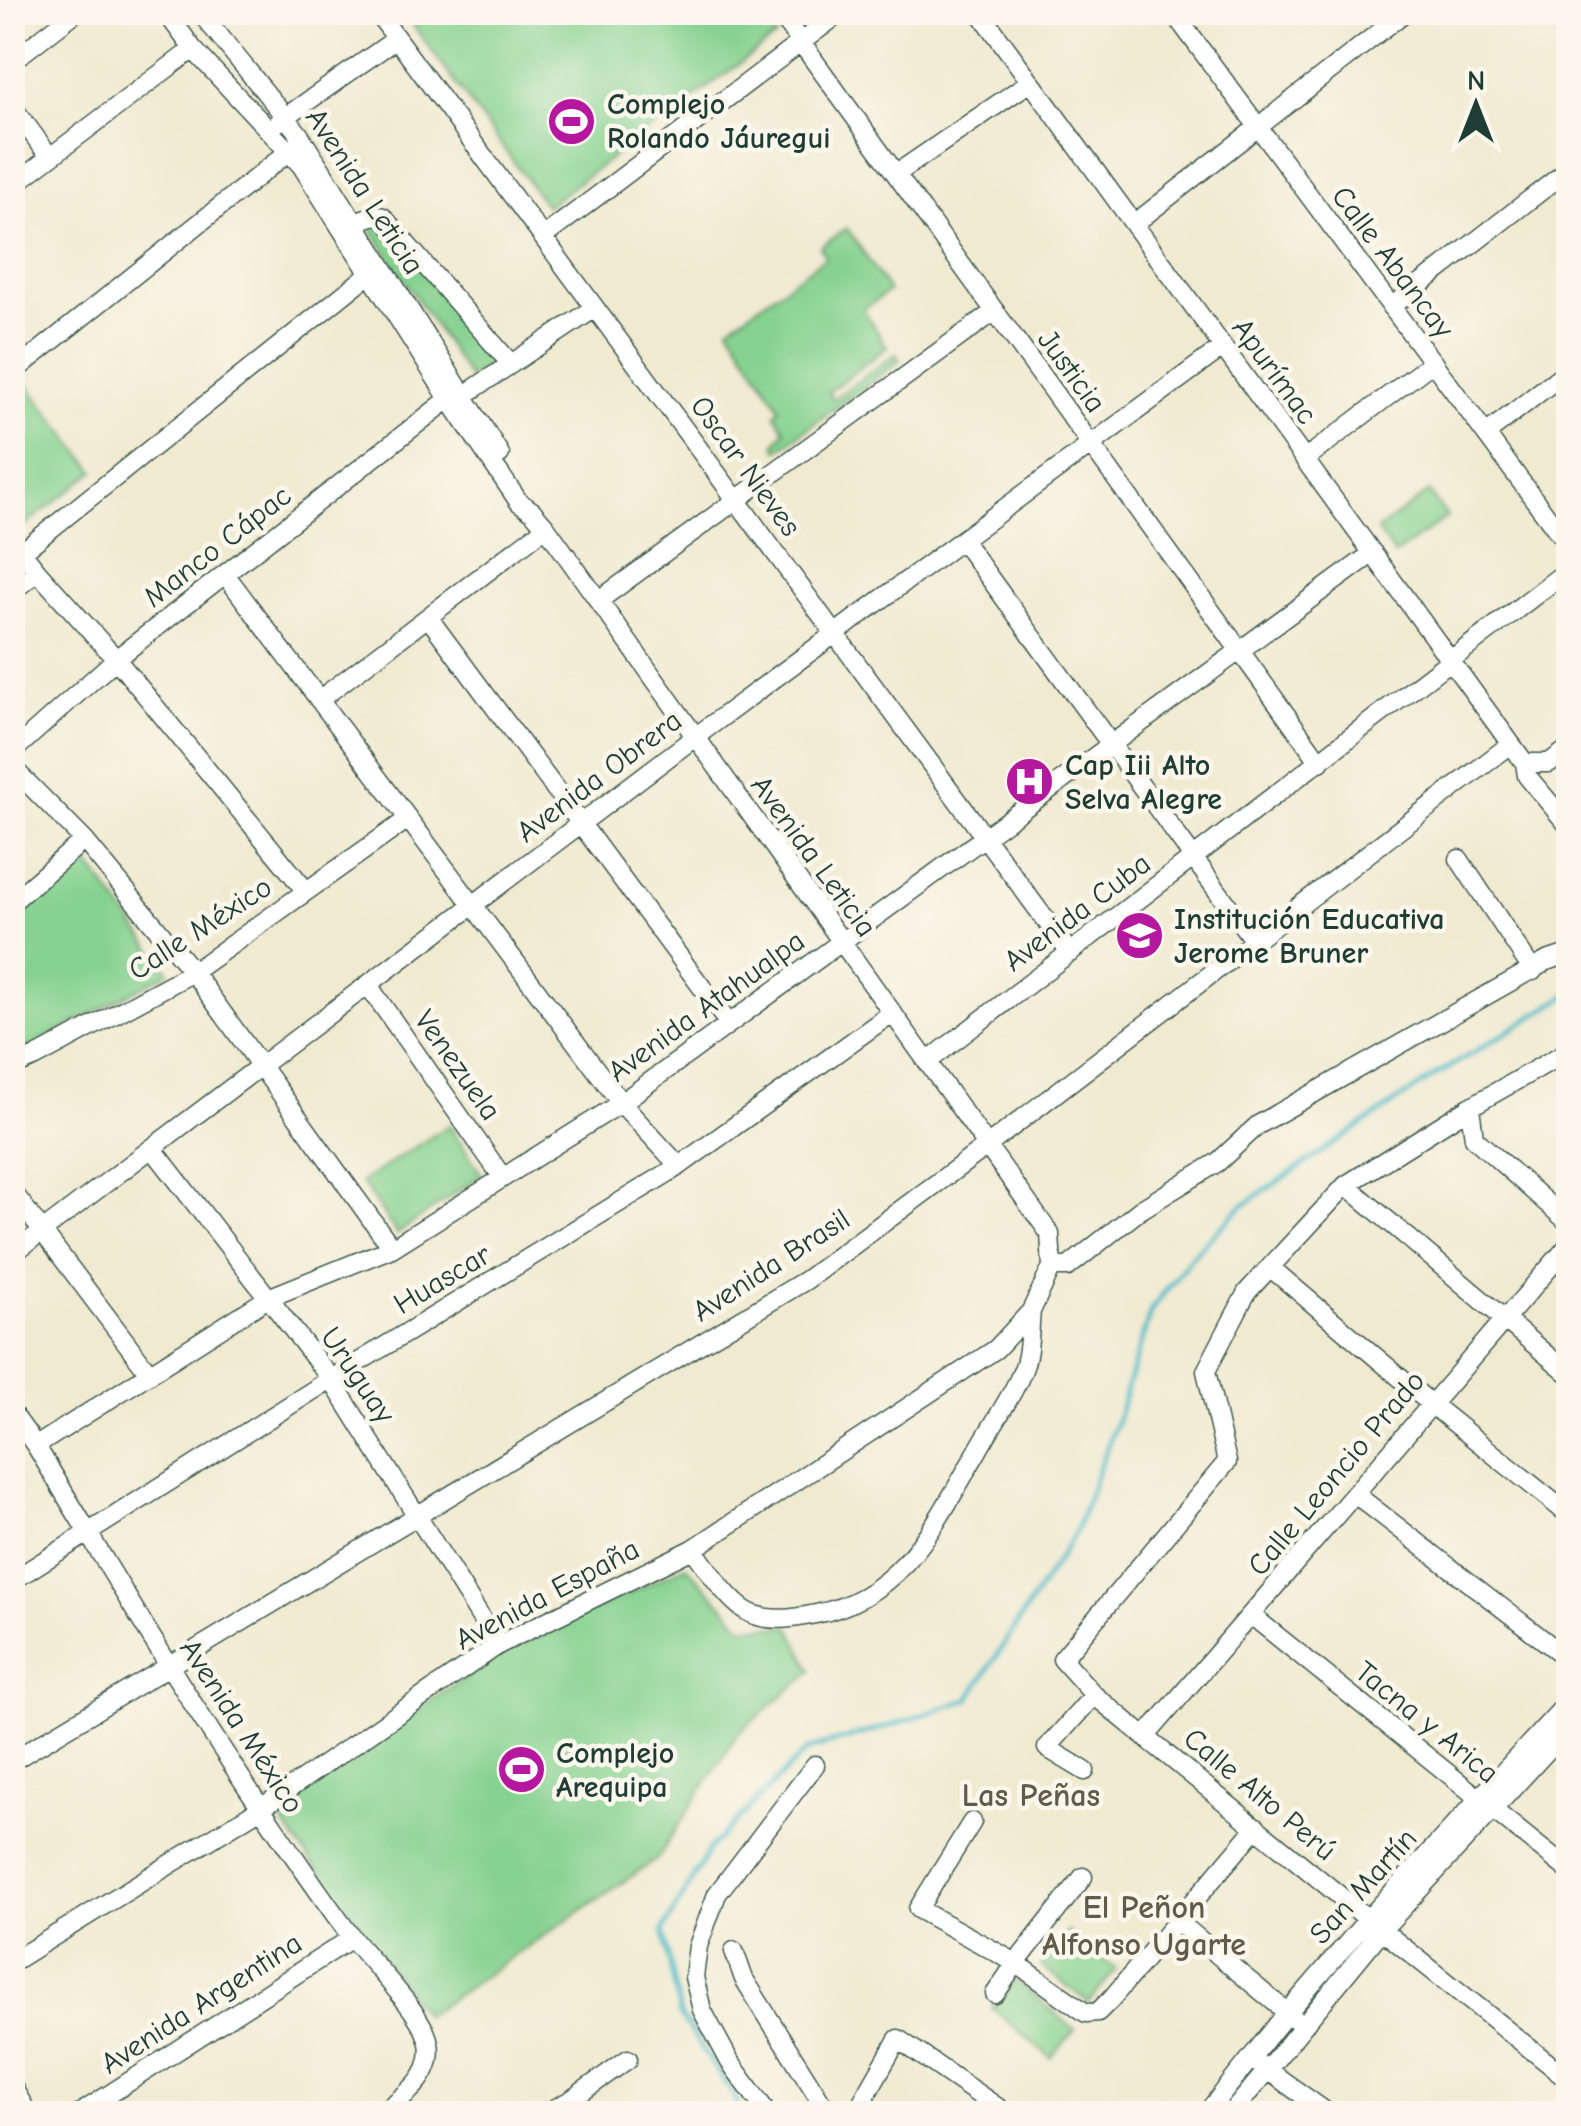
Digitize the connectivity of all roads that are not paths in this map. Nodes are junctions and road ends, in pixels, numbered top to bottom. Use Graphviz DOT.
graph roads {
  1 [pos="76,12"];
  2 [pos="166,12"];
  3 [pos="200,12"];
  4 [pos="377,12"];
  5 [pos="780,12"];
  6 [pos="842,12"];
  7 [pos="980,12"];
  8 [pos="1173,12"];
  9 [pos="1405,12"];
  10 [pos="396,38"];
  11 [pos="801,43"];
  12 [pos="193,48"];
  13 [pos="12,61"];
  14 [pos="1030,82"];
  15 [pos="12,106"];
  16 [pos="286,117"];
  17 [pos="1258,127"];
  18 [pos="269,129"];
  19 [pos="296,146"];
  20 [pos="50,157"];
  21 [pos="1568,170"];
  22 [pos="896,174"];
  23 [pos="12,186"];
  24 [pos="354,222"];
  25 [pos="1134,224"];
  26 [pos="543,237"];
  27 [pos="368,274"];
  28 [pos="1391,306"];
  29 [pos="595,308"];
  30 [pos="995,312"];
  31 [pos="1223,347"];
  32 [pos="1433,362"];
  33 [pos="512,364"];
  34 [pos="1568,370"];
  35 [pos="12,373"];
  36 [pos="456,398"];
  37 [pos="1486,434"];
  38 [pos="1091,445"];
  39 [pos="1305,459"];
  40 [pos="736,500"];
  41 [pos="546,527"];
  42 [pos="962,540"];
  43 [pos="1568,544"];
  44 [pos="18,545"];
  45 [pos="1373,553"];
  46 [pos="1568,570"];
  47 [pos="37,571"];
  48 [pos="225,574"];
  49 [pos="12,592"];
  50 [pos="598,602"];
  51 [pos="428,617"];
  52 [pos="835,634"];
  53 [pos="1240,650"];
  54 [pos="116,659"];
  55 [pos="1451,661"];
  56 [pos="319,700"];
  57 [pos="695,737"];
  58 [pos="1111,744"];
  59 [pos="1511,744"];
  60 [pos="1568,748"];
  61 [pos="12,752"];
  62 [pos="1320,762"];
  63 [pos="1524,763"];
  64 [pos="12,767"];
  65 [pos="408,819"];
  66 [pos="580,824"];
  67 [pos="1568,825"];
  68 [pos="984,837"];
  69 [pos="84,840"];
  70 [pos="1193,858"];
  71 [pos="1459,859"];
  72 [pos="306,892"];
  73 [pos="12,902"];
  74 [pos="473,906"];
  75 [pos="1254,941"];
  76 [pos="841,942"];
  77 [pos="1070,952"];
  78 [pos="1568,954"];
  79 [pos="1532,971"];
  80 [pos="192,972"];
  81 [pos="368,985"];
  82 [pos="892,1013"];
  83 [pos="729,1024"];
  84 [pos="1568,1051"];
  85 [pos="927,1062"];
  86 [pos="12,1066"];
  87 [pos="260,1066"];
  88 [pos="621,1103"];
  89 [pos="1470,1107"];
  90 [pos="987,1146"];
  91 [pos="153,1150"];
  92 [pos="678,1166"];
  93 [pos="504,1178"];
  94 [pos="1346,1185"];
  95 [pos="12,1191"];
  96 [pos="1568,1222"];
  97 [pos="42,1230"];
  98 [pos="1050,1234"];
  99 [pos="1568,1246"];
  100 [pos="392,1248"];
  101 [pos="12,1254"];
  102 [pos="1052,1268"];
  103 [pos="1271,1268"];
  104 [pos="268,1298"];
  105 [pos="1031,1312"];
  106 [pos="1503,1320"];
  107 [pos="996,1349"];
  108 [pos="1024,1369"];
  109 [pos="150,1374"];
  110 [pos="1568,1374"];
  111 [pos="332,1379"];
  112 [pos="1431,1404"];
  113 [pos="12,1412"];
  114 [pos="36,1446"];
  115 [pos="1354,1494"];
  116 [pos="1568,1514"];
  117 [pos="417,1517"];
  118 [pos="88,1533"];
  119 [pos="693,1549"];
  120 [pos="12,1580"];
  121 [pos="1251,1616"];
  122 [pos="498,1644"];
  123 [pos="1568,1659"];
  124 [pos="170,1667"];
  125 [pos="1094,1695"];
  126 [pos="1568,1702"];
  127 [pos="1565,1726"];
  128 [pos="1146,1736"];
  129 [pos="12,1761"];
  130 [pos="814,1764"];
  131 [pos="1085,1771"];
  132 [pos="1485,1805"];
  133 [pos="261,1808"];
  134 [pos="972,1822"];
  135 [pos="1256,1827"];
  136 [pos="1568,1870"];
  137 [pos="1083,1876"];
  138 [pos="1176,1920"];
  139 [pos="1375,1925"];
  140 [pos="352,1938"];
  141 [pos="734,1950"];
  142 [pos="12,1962"];
  143 [pos="1016,1963"];
  144 [pos="995,1994"];
  145 [pos="1294,2019"];
  146 [pos="628,2059"];
  147 [pos="1259,2063"];
  148 [pos="1568,2079"];
  149 [pos="12,2086"];
  150 [pos="28,2114"];
  151 [pos="80,2114"];
  152 [pos="380,2114"];
  153 [pos="544,2114"];
  154 [pos="768,2114"];
  155 [pos="829,2114"];
  156 [pos="855,2114"];
  157 [pos="1007,2114"];
  158 [pos="1206,2114"];
  159 [pos="1231,2114"];
  160 [pos="1329,2114"];
  1 -- 13 [label="street"];
  2 -- 12 [label="street, Avenida Leticia"];
  3 -- 16 [label="street, Avenida Leticia"];
  4 -- 10 [label="street, Oscar Nieves"];
  5 -- 11 [label="street, Justicia"];
  6 -- 11 [label="street"];
  7 -- 14 [label="street, Apurímac"];
  8 -- 17 [label="street, Calle Abancay"];
  9 -- 17 [label="street"];
  10 -- 16 [label="street"];
  10 -- 26 [label="street, Oscar Nieves"];
  11 -- 22 [label="street, Justicia"];
  11 -- 26 [label="street"];
  12 -- 18 [label="street, Avenida Leticia"];
  12 -- 20 [label="street"];
  14 -- 22 [label="street"];
  14 -- 25 [label="street, Apurímac"];
  15 -- 20 [label="street"];
  16 -- 18 [label="street"];
  16 -- 19 [label="street, Avenida Leticia"];
  17 -- 25 [label="street"];
  17 -- 28 [label="street, Calle Abancay"];
  18 -- 19 [label="street, Avenida Leticia"];
  19 -- 24 [label="street, Avenida Leticia"];
  19 -- 27 [label="street, Avenida Leticia"];
  19 -- 35 [label="street"];
  20 -- 23 [label="street"];
  21 -- 28 [label="street"];
  22 -- 30 [label="street, Justicia"];
  24 -- 33 [label="street"];
  24 -- 36 [label="street, Avenida Leticia"];
  25 -- 31 [label="street, Apurímac"];
  26 -- 29 [label="street, Oscar Nieves"];
  27 -- 36 [label="street, Avenida Leticia"];
  27 -- 44 [label="street"];
  28 -- 32 [label="street, Calle Abancay"];
  29 -- 33 [label="street, Manco Cápac"];
  29 -- 40 [label="street, Oscar Nieves"];
  30 -- 38 [label="street, Justicia"];
  30 -- 40 [label="street"];
  31 -- 38 [label="street, Avenida Obrera"];
  31 -- 39 [label="street, Apurímac"];
  32 -- 37 [label="street, Calle Abancay"];
  32 -- 39 [label="street"];
  33 -- 36 [label="street, Manco Cápac"];
  34 -- 37 [label="street"];
  36 -- 41 [label="street, Avenida Leticia"];
  36 -- 48 [label="street, Manco Cápac"];
  37 -- 43 [label="street, Calle Abancay"];
  38 -- 42 [label="street, Avenida Obrera"];
  38 -- 53 [label="street, Justicia"];
  39 -- 45 [label="street, Apurímac"];
  40 -- 50 [label="street"];
  40 -- 52 [label="street, Oscar Nieves"];
  41 -- 50 [label="street, Avenida Leticia"];
  41 -- 51 [label="street"];
  42 -- 52 [label="street, Avenida Obrera"];
  42 -- 58 [label="street"];
  44 -- 47 [label="street"];
  45 -- 53 [label="street, Avenida Atahualpa"];
  45 -- 55 [label="street, Apurímac"];
  46 -- 55 [label="street, Avenida Cuba"];
  47 -- 49 [label="street"];
  47 -- 54 [label="street"];
  48 -- 54 [label="street, Manco Cápac"];
  48 -- 56 [label="street"];
  50 -- 57 [label="street, Avenida Leticia"];
  51 -- 56 [label="street"];
  51 -- 66 [label="street"];
  52 -- 57 [label="street, Avenida Obrera"];
  52 -- 68 [label="street, Oscar Nieves"];
  53 -- 58 [label="street, Avenida Atahualpa"];
  53 -- 62 [label="street, Justicia"];
  54 -- 61 [label="street, Manco Cápac"];
  54 -- 72 [label="street"];
  55 -- 59 [label="street, Apurímac"];
  55 -- 62 [label="street, Avenida Cuba"];
  56 -- 65 [label="street"];
  57 -- 66 [label="street, Avenida Obrera"];
  57 -- 76 [label="street, Avenida Leticia"];
  58 -- 68 [label="street, Avenida Atahualpa"];
  58 -- 70 [label="street"];
  59 -- 63 [label="street, Apurímac"];
  59 -- 75 [label="street, Avenida Brasil"];
  60 -- 63 [label="street"];
  62 -- 70 [label="street, Avenida Cuba"];
  63 -- 67 [label="street, Apurímac"];
  64 -- 69 [label="street"];
  65 -- 72 [label="street, Calle México"];
  65 -- 74 [label="street"];
  66 -- 74 [label="street, Avenida Obrera"];
  66 -- 83 [label="street"];
  68 -- 76 [label="street, Avenida Atahualpa"];
  68 -- 77 [label="street, Oscar Nieves"];
  69 -- 73 [label="street"];
  69 -- 80 [label="street"];
  70 -- 75 [label="street"];
  70 -- 77 [label="street, Avenida Cuba"];
  71 -- 79 [label="street"];
  72 -- 80 [label="street, Calle México"];
  74 -- 81 [label="street, Avenida Obrera"];
  74 -- 88 [label="street"];
  75 -- 90 [label="street, Avenida Brasil"];
  76 -- 82 [label="street, Avenida Leticia"];
  76 -- 83 [label="street, Avenida Atahualpa"];
  77 -- 85 [label="street, Avenida Cuba"];
  78 -- 79 [label="street"];
  79 -- 102 [label="street"];
  80 -- 86 [label="street, Calle México"];
  80 -- 87 [label="street"];
  81 -- 87 [label="street, Avenida Obrera"];
  81 -- 93 [label="street, Venezuela"];
  82 -- 85 [label="street, Avenida Leticia"];
  82 -- 92 [label="street, Huascar"];
  83 -- 88 [label="street, Avenida Atahualpa"];
  84 -- 89 [label="street"];
  85 -- 90 [label="street, Avenida Leticia"];
  87 -- 91 [label="street, Avenida Obrera"];
  87 -- 100 [label="street"];
  88 -- 92 [label="street"];
  88 -- 93 [label="street, Avenida Atahualpa"];
  89 -- 94 [label="street"];
  89 -- 96 [label="street"];
  90 -- 98 [label="street, Avenida Leticia"];
  90 -- 117 [label="street, Avenida Brasil"];
  91 -- 97 [label="street, Avenida Obrera"];
  91 -- 104 [label="street, Uruguay"];
  92 -- 111 [label="street, Huascar"];
  93 -- 100 [label="street, Avenida Atahualpa"];
  94 -- 103 [label="street"];
  94 -- 106 [label="street"];
  95 -- 97 [label="street"];
  97 -- 101 [label="street, Avenida Obrera"];
  97 -- 109 [label="street"];
  98 -- 102 [label="street, Avenida España"];
  99 -- 106 [label="street, Calle Leoncio Prado"];
  100 -- 104 [label="street, Avenida Atahualpa"];
  102 -- 105 [label="street, Avenida España"];
  103 -- 112 [label="street"];
  103 -- 125 [label="street, Calle Alto Perú"];
  104 -- 109 [label="street, Avenida Atahualpa"];
  104 -- 111 [label="street, Uruguay"];
  105 -- 107 [label="street, Avenida España"];
  105 -- 108 [label="street"];
  106 -- 110 [label="street"];
  106 -- 112 [label="street, Calle Leoncio Prado"];
  107 -- 108 [label="street"];
  107 -- 119 [label="street, Avenida España"];
  108 -- 119 [label="street"];
  109 -- 114 [label="street, Avenida Atahualpa"];
  111 -- 117 [label="street, Uruguay"];
  111 -- 118 [label="street, Huascar"];
  112 -- 115 [label="street, Calle Leoncio Prado"];
  112 -- 116 [label="street"];
  113 -- 114 [label="street, Avenida México"];
  114 -- 118 [label="street, Avenida México"];
  115 -- 121 [label="street, Calle Leoncio Prado"];
  115 -- 123 [label="street"];
  117 -- 122 [label="street, Uruguay"];
  117 -- 124 [label="street, Avenida Brasil"];
  118 -- 120 [label="street, Huascar"];
  118 -- 124 [label="street, Avenida México"];
  119 -- 122 [label="street, Avenida España"];
  121 -- 128 [label="street, Calle Leoncio Prado"];
  121 -- 132 [label="street, Tacna y Arica"];
  122 -- 133 [label="street, Avenida España"];
  124 -- 129 [label="street, Avenida Brasil"];
  124 -- 133 [label="street, Avenida México"];
  125 -- 128 [label="street, Calle Alto Perú"];
  125 -- 131 [label="street"];
  126 -- 127 [label="street, San Martín"];
  127 -- 132 [label="street, San Martín"];
  128 -- 135 [label="street, Calle Alto Perú"];
  130 -- 154 [label="street"];
  132 -- 136 [label="street, Tacna y Arica"];
  132 -- 139 [label="street, San Martín"];
  133 -- 140 [label="street, Avenida México"];
  133 -- 142 [label="street, Avenida España"];
  134 -- 143 [label="street"];
  135 -- 138 [label="street"];
  135 -- 139 [label="street, Calle Alto Perú"];
  137 -- 143 [label="street"];
  138 -- 143 [label="street"];
  138 -- 145 [label="street"];
  139 -- 145 [label="street, San Martín"];
  139 -- 148 [label="street, Calle Alto Perú"];
  140 -- 151 [label="street, Avenida Argentina"];
  140 -- 152 [label="street, Avenida México"];
  141 -- 155 [label="street"];
  143 -- 144 [label="street"];
  145 -- 147 [label="street, San Martín"];
  146 -- 153 [label="street"];
  147 -- 158 [label="street, San Martín"];
  147 -- 159 [label="street, San Martín"];
  147 -- 160 [label="street"];
  149 -- 150 [label="street"];
  156 -- 157 [label="street"];
}
